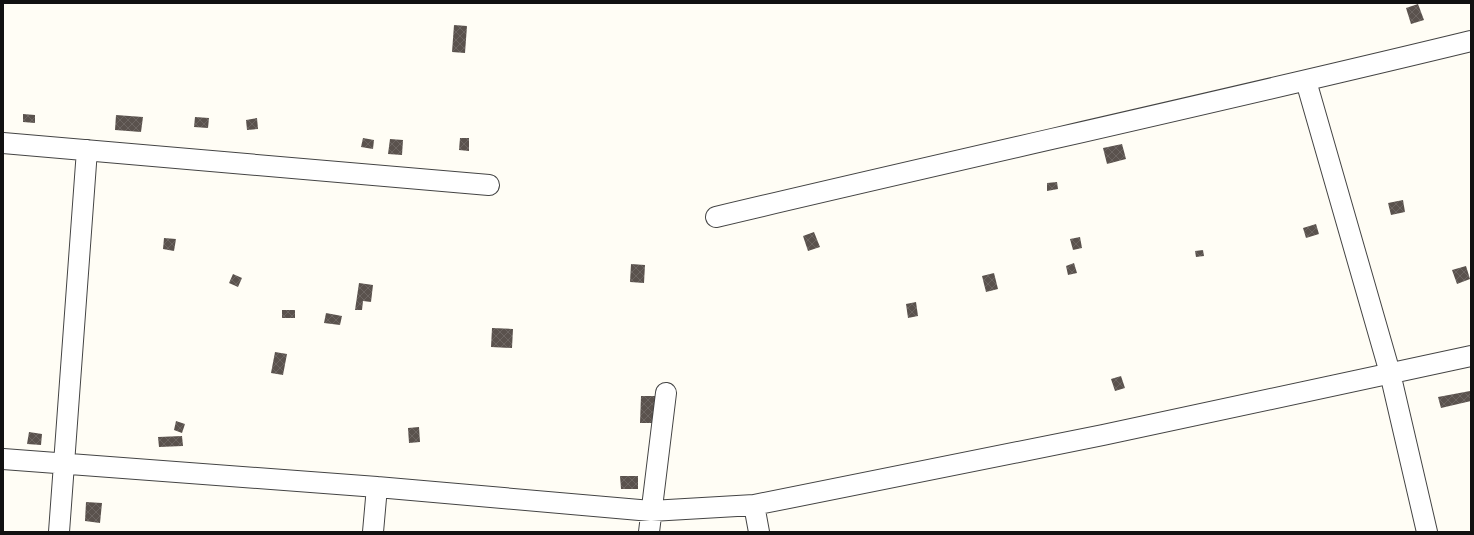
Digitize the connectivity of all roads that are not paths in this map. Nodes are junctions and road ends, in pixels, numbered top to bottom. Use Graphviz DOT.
graph roads {
  1 [pos="1471,41"];
  2 [pos="1306,82"];
  3 [pos="3,143"];
  4 [pos="87,150"];
  5 [pos="489,185"];
  6 [pos="716,217"];
  7 [pos="1471,356"];
  8 [pos="1390,373"];
  9 [pos="666,393"];
  10 [pos="3,459"];
  11 [pos="64,465"];
  12 [pos="377,487"];
  13 [pos="754,505"];
  14 [pos="651,511"];
  15 [pos="59,532"];
  16 [pos="373,532"];
  17 [pos="649,532"];
  18 [pos="759,532"];
  19 [pos="1427,532"];
  1 -- 2 [label="street"];
  2 -- 6 [label="street"];
  2 -- 8 [label="street"];
  3 -- 4 [label="street"];
  4 -- 5 [label="street"];
  4 -- 11 [label="street"];
  7 -- 8 [label="street"];
  8 -- 13 [label="street"];
  8 -- 19 [label="street"];
  9 -- 14 [label="street"];
  10 -- 11 [label="street"];
  11 -- 12 [label="street"];
  11 -- 15 [label="street"];
  12 -- 14 [label="street"];
  12 -- 16 [label="street"];
  13 -- 14 [label="street"];
  13 -- 18 [label="street"];
  14 -- 17 [label="street"];
}
